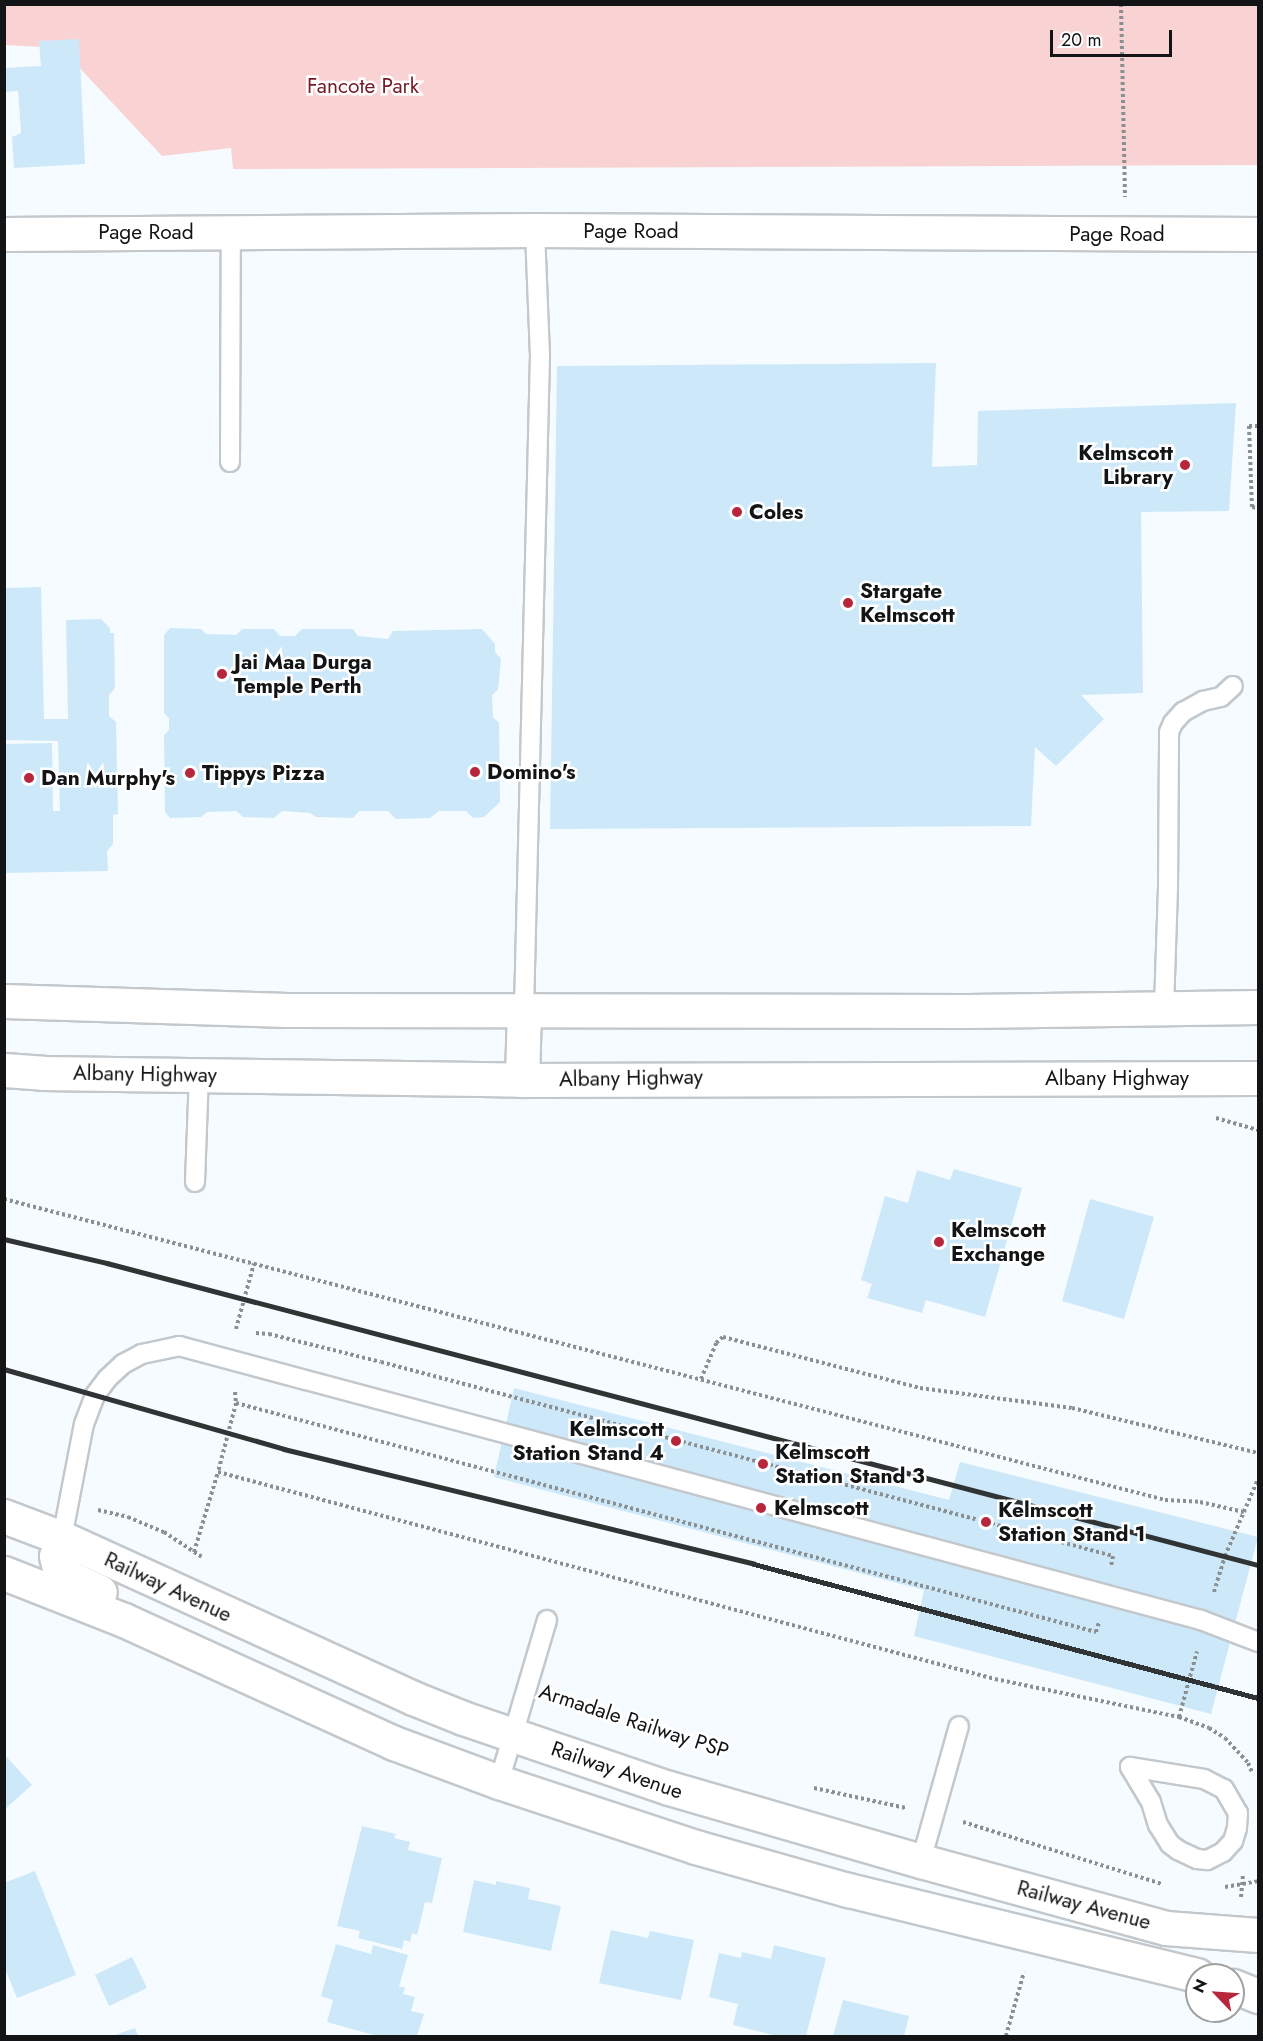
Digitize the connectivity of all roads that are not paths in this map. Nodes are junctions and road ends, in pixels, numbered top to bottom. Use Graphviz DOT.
graph roads {
  1 [pos="535,230"];
  2 [pos="231,232"];
  3 [pos="4,234"];
  4 [pos="1258,234"];
  5 [pos="230,462"];
  6 [pos="1233,686"];
  7 [pos="4,1001"];
  8 [pos="1258,1007"];
  9 [pos="1164,1008"];
  10 [pos="524,1010"];
  11 [pos="4,1070"];
  12 [pos="199,1075"];
  13 [pos="1258,1078"];
  14 [pos="522,1080"];
  15 [pos="195,1182"];
  16 [pos="4,1516"];
  17 [pos="62,1538"];
  18 [pos="4,1573"];
  19 [pos="547,1620"];
  20 [pos="1258,1642"];
  21 [pos="242,1674"];
  22 [pos="959,1726"];
  23 [pos="512,1734"];
  24 [pos="1204,1779"];
  25 [pos="499,1782"];
  26 [pos="921,1861"];
  27 [pos="1258,1935"];
  28 [pos="1185,1972"];
  1 -- 2 [label="main road, Page Road"];
  1 -- 4 [label="main road, Page Road"];
  1 -- 10 [label="lane"];
  2 -- 3 [label="main road, Page Road"];
  2 -- 5 [label="lane"];
  6 -- 9 [label="lane"];
  7 -- 10 [label="main road"];
  8 -- 9 [label="main road"];
  9 -- 10 [label="main road"];
  10 -- 14 [label="main road"];
  11 -- 12 [label="main road, Albany Highway"];
  12 -- 14 [label="main road, Albany Highway"];
  12 -- 15 [label="lane"];
  13 -- 14 [label="main road, Albany Highway"];
  16 -- 17 [label="main road, Railway Avenue"];
  17 -- 20 [label="lane"];
  17 -- 21 [label="main road"];
  17 -- 23 [label="main road, Railway Avenue"];
  18 -- 21 [label="main road, Railway Avenue"];
  19 -- 23 [label="lane"];
  21 -- 25 [label="main road, Railway Avenue"];
  22 -- 26 [label="lane"];
  23 -- 25 [label="lane"];
  23 -- 26 [label="main road, Railway Avenue"];
  24 -- 24 [label="lane"];
  25 -- 28 [label="main road, Railway Avenue"];
  26 -- 27 [label="main road, Railway Avenue"];
}
